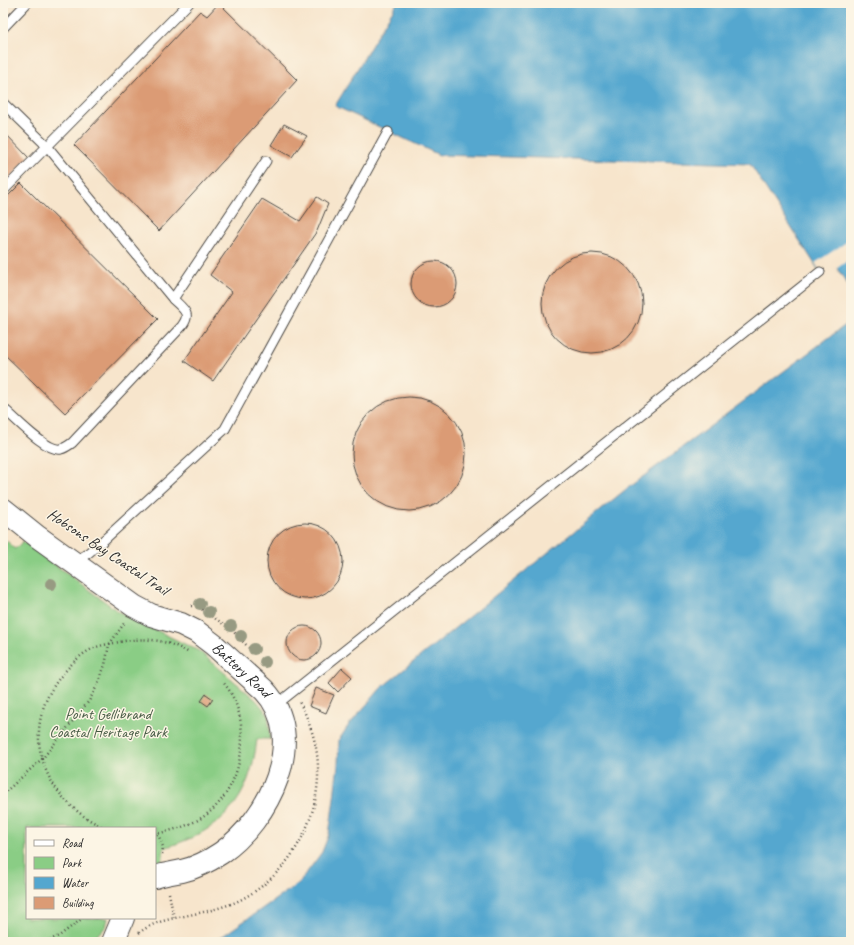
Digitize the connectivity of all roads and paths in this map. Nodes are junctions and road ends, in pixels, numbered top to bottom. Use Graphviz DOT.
graph roads {
  1 [pos="27,3"];
  2 [pos="188,3"];
  3 [pos="3,28"];
  4 [pos="3,103"];
  5 [pos="388,132"];
  6 [pos="47,146"];
  7 [pos="266,161"];
  8 [pos="3,191"];
  9 [pos="820,272"];
  10 [pos="173,299"];
  11 [pos="3,408"];
  12 [pos="3,510"];
  13 [pos="74,562"];
  14 [pos="134,606"];
  15 [pos="189,606"];
  16 [pos="109,644"];
  17 [pos="253,652"];
  18 [pos="193,655"];
  19 [pos="222,681"];
  20 [pos="284,699"];
  21 [pos="42,759"];
  22 [pos="3,794"];
  23 [pos="103,827"];
  24 [pos="157,834"];
  25 [pos="163,847"];
  26 [pos="156,877"];
  27 [pos="82,919"];
  28 [pos="123,919"];
  29 [pos="136,935"];
  30 [pos="46,942"];
  31 [pos="113,942"];
  1 -- 3 [label="lane"];
  2 -- 6 [label="lane"];
  4 -- 6 [label="lane"];
  5 -- 13 [label="lane"];
  6 -- 8 [label="lane"];
  6 -- 10 [label="lane"];
  7 -- 10 [label="lane"];
  9 -- 20 [label="lane"];
  10 -- 11 [label="lane"];
  12 -- 13 [label="street, Battery Road"];
  13 -- 14 [label="street, Battery Road"];
  14 -- 16 [label="path"];
  14 -- 20 [label="street, Battery Road"];
  15 -- 17 [label="path"];
  16 -- 18 [label="path"];
  16 -- 21 [label="path"];
  16 -- 21 [label="path"];
  19 -- 24 [label="path"];
  20 -- 26 [label="street, Battery Road"];
  20 -- 29 [label="path"];
  21 -- 22 [label="path"];
  21 -- 23 [label="path"];
  24 -- 25 [label="path"];
  27 -- 30 [label="path"];
  28 -- 31 [label="street"];
}
